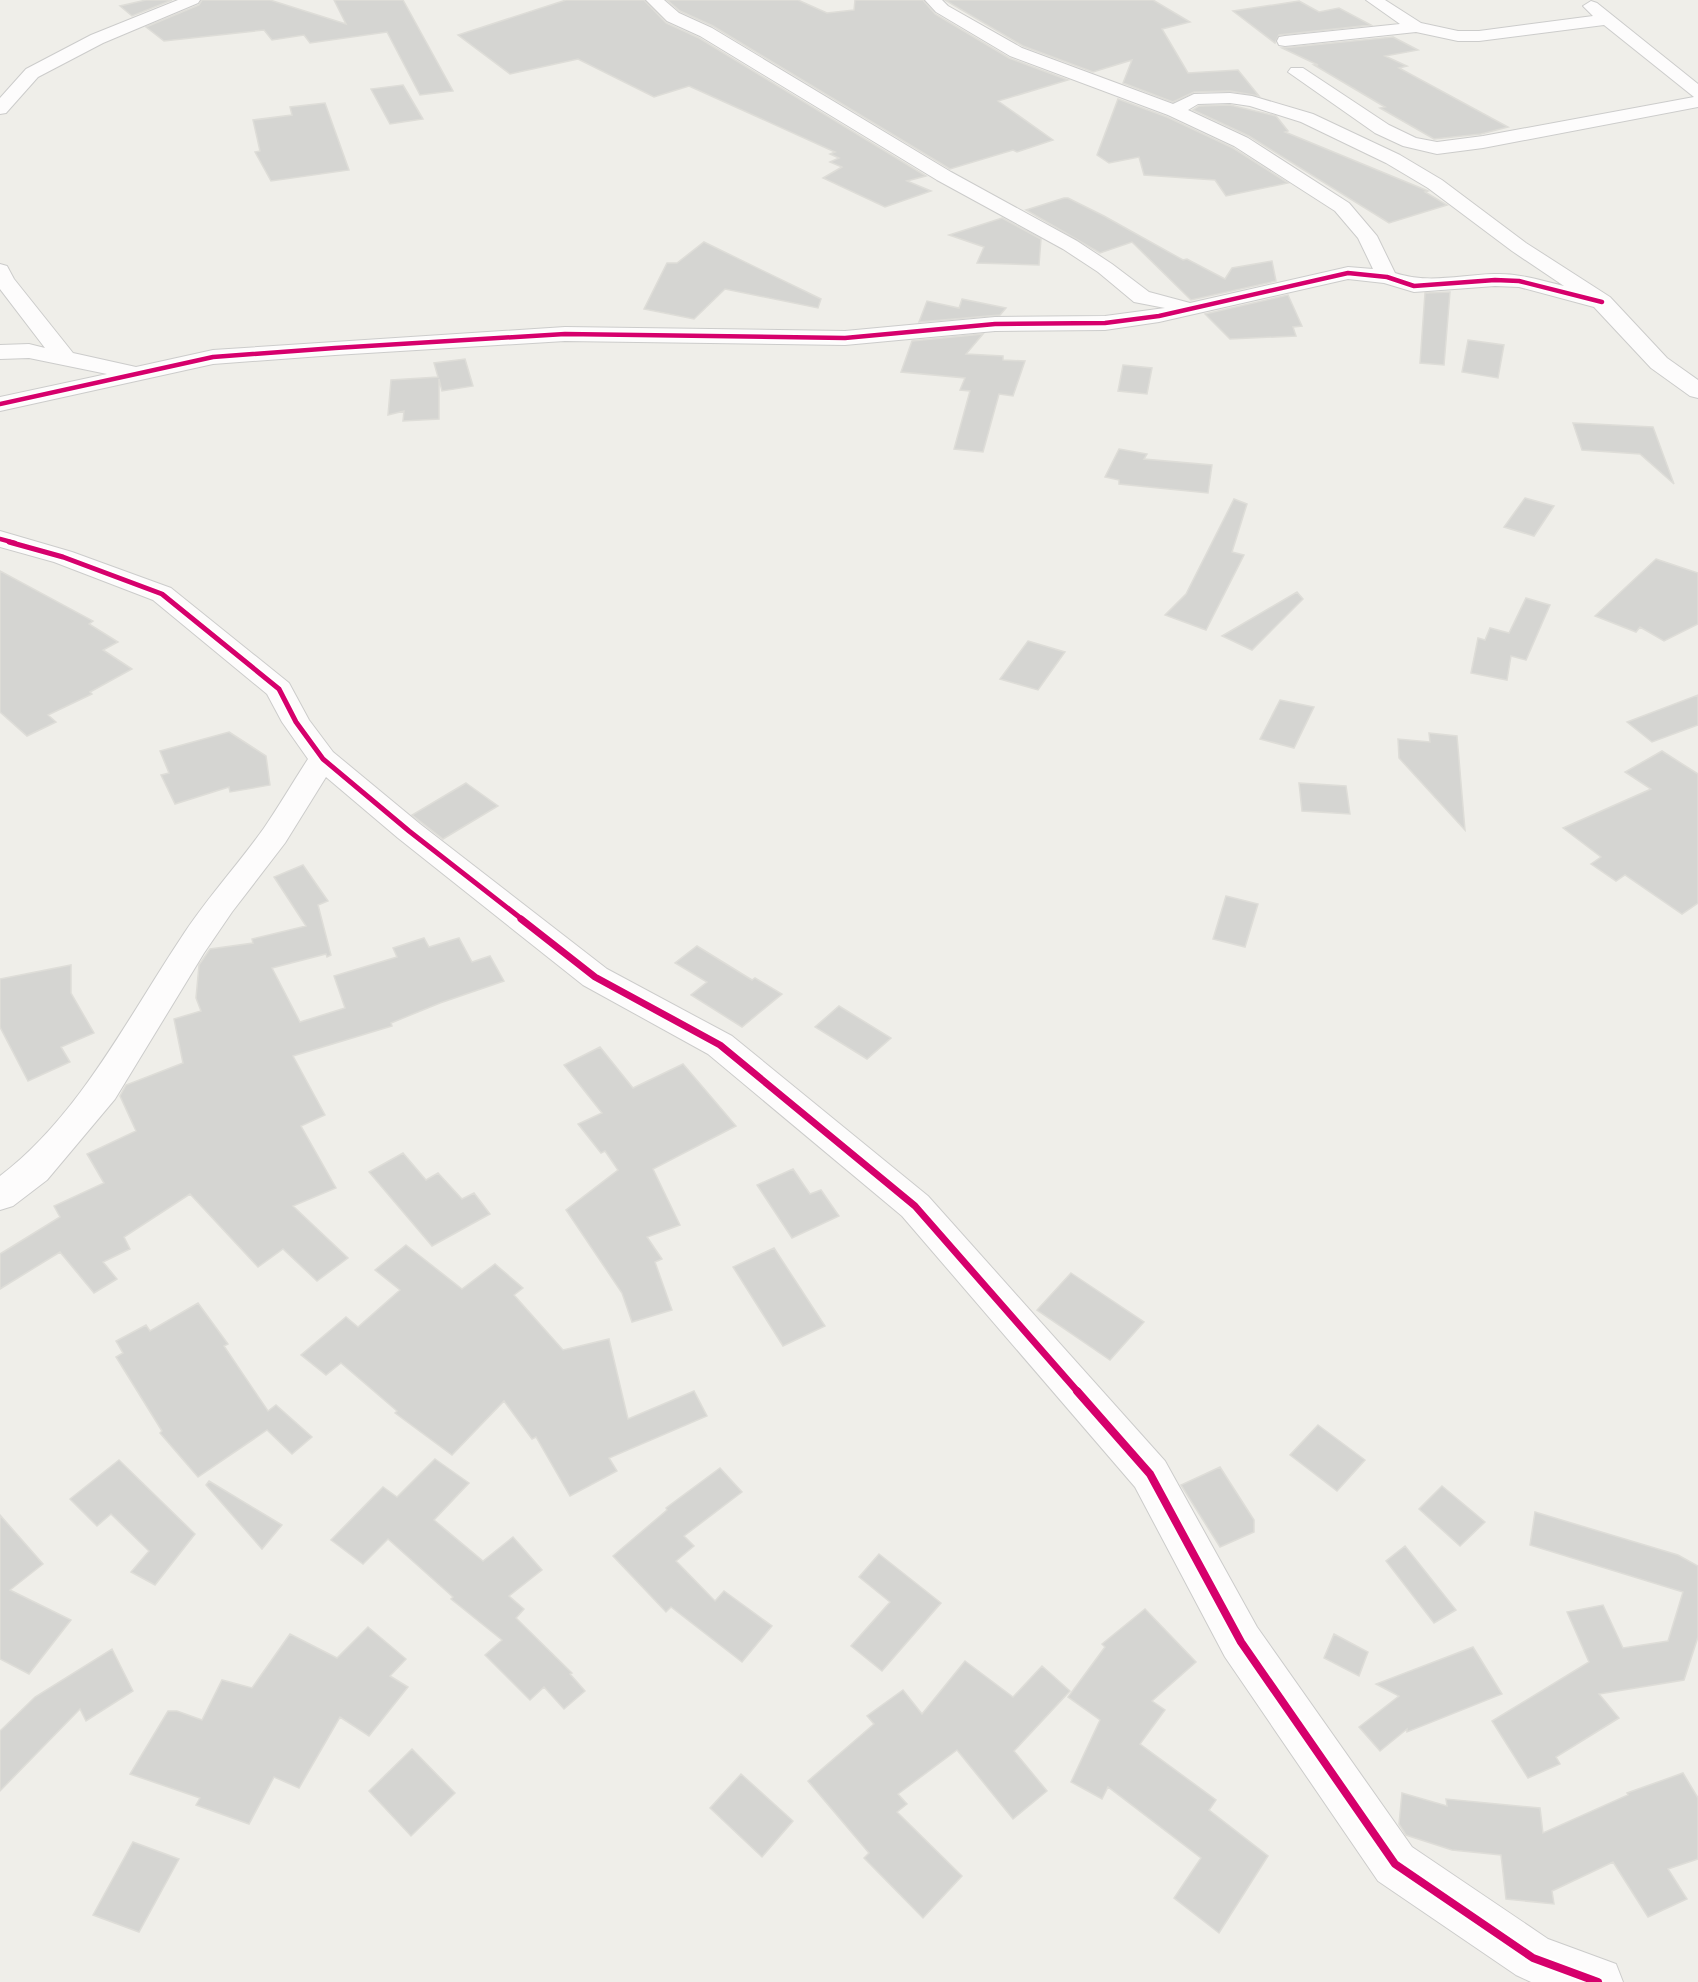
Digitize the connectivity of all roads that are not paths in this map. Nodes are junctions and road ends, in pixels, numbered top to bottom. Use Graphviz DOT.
graph roads {
  1 [pos="192,0"];
  2 [pos="654,0"];
  3 [pos="933,0"];
  4 [pos="1374,0"];
  5 [pos="1582,0"];
  6 [pos="1608,19"];
  7 [pos="1416,27"];
  8 [pos="1285,41"];
  9 [pos="1297,72"];
  10 [pos="1698,93"];
  11 [pos="1698,102"];
  12 [pos="0,109"];
  13 [pos="1174,111"];
  14 [pos="0,270"];
  15 [pos="1387,277"];
  16 [pos="1602,302"];
  17 [pos="1195,307"];
  18 [pos="0,352"];
  19 [pos="65,358"];
  20 [pos="140,374"];
  21 [pos="1698,392"];
  22 [pos="0,404"];
  23 [pos="0,538"];
  24 [pos="323,759"];
  25 [pos="0,1196"];
  26 [pos="1598,1982"];
  1 -- 12 [label="street"];
  2 -- 17 [label="street"];
  3 -- 13 [label="street"];
  4 -- 7 [label="street"];
  5 -- 6 [label="street"];
  6 -- 7 [label="street"];
  6 -- 10 [label="street"];
  7 -- 8 [label="street"];
  9 -- 11 [label="street"];
  13 -- 15 [label="street"];
  13 -- 16 [label="street"];
  14 -- 19 [label="street"];
  15 -- 16 [label="street"];
  15 -- 17 [label="street"];
  16 -- 21 [label="street"];
  17 -- 20 [label="street"];
  18 -- 19 [label="street"];
  19 -- 20 [label="street"];
  20 -- 22 [label="street"];
  23 -- 24 [label="street"];
  24 -- 25 [label="street"];
  24 -- 26 [label="street"];
}
